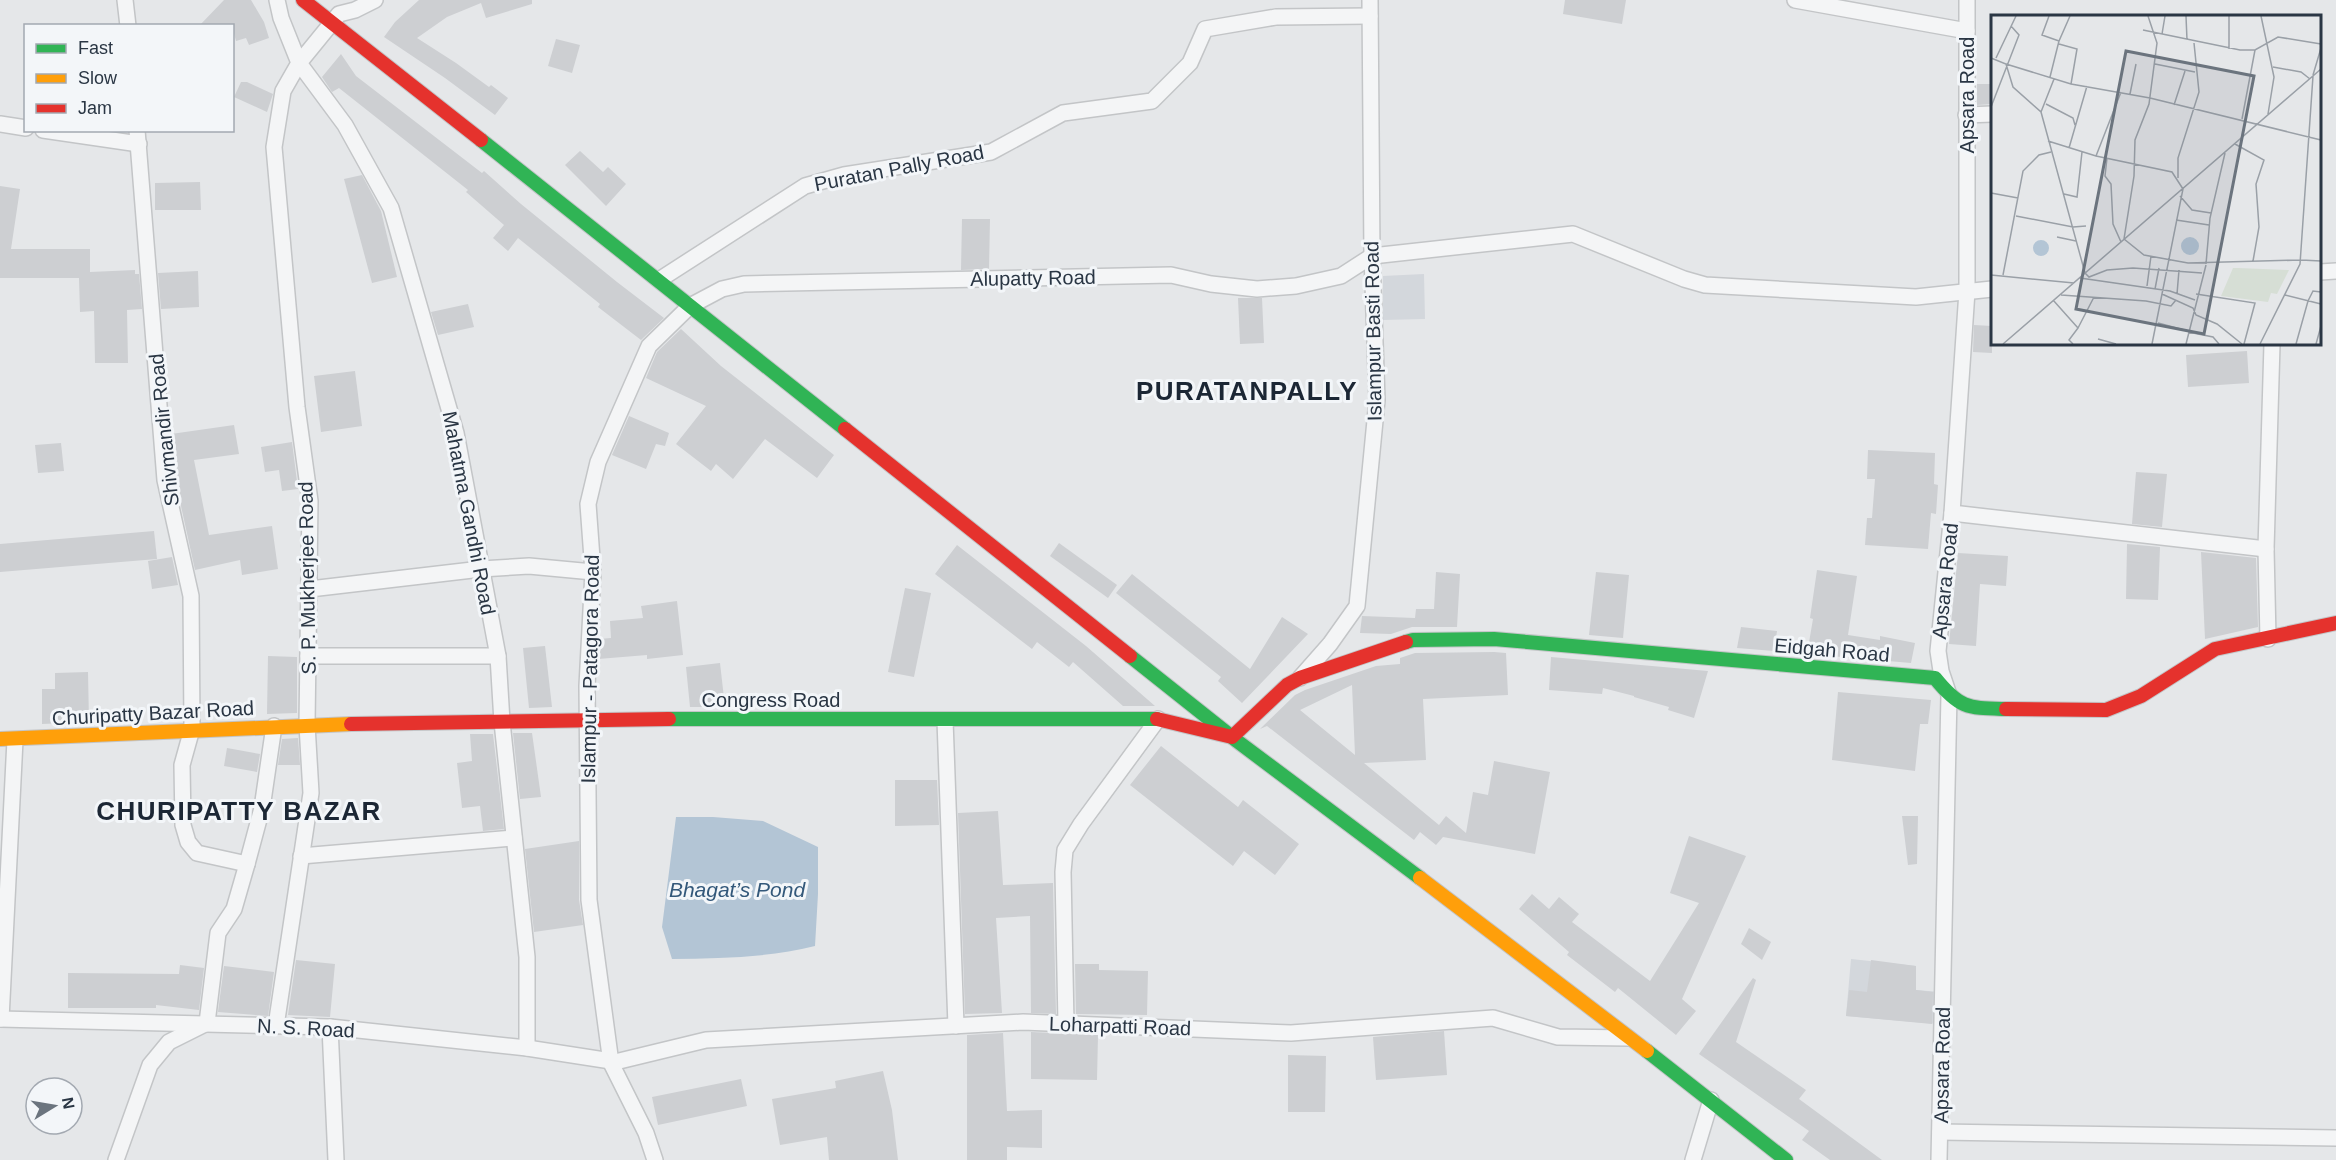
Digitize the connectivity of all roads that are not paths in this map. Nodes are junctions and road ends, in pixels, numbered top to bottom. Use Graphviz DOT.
graph roads {
  1 [pos="126,0"];
  2 [pos="277,0"];
  3 [pos="303,0"];
  4 [pos="375,0"];
  5 [pos="1795,0"];
  6 [pos="1967,0"];
  7 [pos="1370,8"];
  8 [pos="333,22"];
  9 [pos="128,24"];
  10 [pos="1967,31"];
  11 [pos="299,63"];
  12 [pos="1991,114"];
  13 [pos="1966,115"];
  14 [pos="0,124"];
  15 [pos="24,128"];
  16 [pos="70,132"];
  17 [pos="138,137"];
  18 [pos="1372,256"];
  19 [pos="2336,271"];
  20 [pos="2321,272"];
  21 [pos="659,280"];
  22 [pos="1991,289"];
  23 [pos="1967,291"];
  24 [pos="690,306"];
  25 [pos="2272,345"];
  26 [pos="1952,513"];
  27 [pos="2266,549"];
  28 [pos="481,569"];
  29 [pos="593,572"];
  30 [pos="310,589"];
  31 [pos="2336,623"];
  32 [pos="2268,639"];
  33 [pos="308,656"];
  34 [pos="498,656"];
  35 [pos="1300,678"];
  36 [pos="1949,695"];
  37 [pos="587,718"];
  38 [pos="1158,719"];
  39 [pos="945,720"];
  40 [pos="502,722"];
  41 [pos="307,725"];
  42 [pos="274,726"];
  43 [pos="192,729"];
  44 [pos="1232,737"];
  45 [pos="8,740"];
  46 [pos="514,838"];
  47 [pos="302,856"];
  48 [pos="247,864"];
  49 [pos="0,1019"];
  50 [pos="207,1023"];
  51 [pos="1066,1024"];
  52 [pos="276,1026"];
  53 [pos="956,1026"];
  54 [pos="330,1027"];
  55 [pos="1628,1038"];
  56 [pos="527,1048"];
  57 [pos="611,1062"];
  58 [pos="1711,1100"];
  59 [pos="1940,1132"];
  60 [pos="2336,1138"];
  61 [pos="116,1160"];
  62 [pos="336,1160"];
  63 [pos="655,1160"];
  64 [pos="1693,1160"];
  65 [pos="1786,1160"];
  66 [pos="1939,1160"];
  1 -- 9 [label="street"];
  2 -- 11 [label="street, Mahatma Gandhi Road"];
  3 -- 8 [label="street"];
  4 -- 8 [label="street"];
  5 -- 10 [label="street"];
  6 -- 10 [label="street, Apsara Road"];
  7 -- 18 [label="street, Islampur Basti Road"];
  7 -- 21 [label="street, Puratan Pally Road"];
  8 -- 11 [label="street"];
  8 -- 21 [label="street"];
  10 -- 13 [label="street, Apsara Road"];
  11 -- 28 [label="street, Mahatma Gandhi Road"];
  11 -- 30 [label="street, S. P. Mukherjee Road"];
  12 -- 13 [label="street"];
  13 -- 23 [label="street, Apsara Road"];
  14 -- 15 [label="street"];
  16 -- 17 [label="street"];
  17 -- 43 [label="street, Shivmandir Road"];
  18 -- 23 [label="street"];
  18 -- 24 [label="street, Alupatty Road"];
  18 -- 35 [label="street, Islampur Basti Road"];
  19 -- 20 [label="street"];
  21 -- 24 [label="street"];
  22 -- 23 [label="street"];
  23 -- 26 [label="street, Apsara Road"];
  24 -- 29 [label="street, Islampur - Patagora Road"];
  24 -- 44 [label="street"];
  25 -- 27 [label="street"];
  26 -- 27 [label="street"];
  26 -- 36 [label="street, Apsara Road"];
  27 -- 32 [label="street"];
  28 -- 29 [label="street"];
  28 -- 30 [label="street"];
  28 -- 34 [label="street, Mahatma Gandhi Road"];
  29 -- 37 [label="street, Islampur - Patagora Road"];
  30 -- 33 [label="street, S. P. Mukherjee Road"];
  31 -- 32 [label="street, Eidgah Road"];
  32 -- 36 [label="street, Eidgah Road"];
  33 -- 34 [label="street"];
  33 -- 41 [label="street, S. P. Mukherjee Road"];
  34 -- 40 [label="street, Mahatma Gandhi Road"];
  35 -- 36 [label="street, Eidgah Road"];
  35 -- 44 [label="street, Eidgah Road"];
  36 -- 59 [label="street, Apsara Road"];
  37 -- 39 [label="street, Congress Road"];
  37 -- 40 [label="street, Congress Road"];
  37 -- 57 [label="street, Islampur - Patagora Road"];
  38 -- 39 [label="street, Congress Road"];
  38 -- 44 [label="street, Congress Road"];
  38 -- 51 [label="street"];
  39 -- 53 [label="street"];
  40 -- 41 [label="street, Congress Road"];
  40 -- 46 [label="street, Mahatma Gandhi Road"];
  41 -- 42 [label="street, Churipatty Bazar Road"];
  41 -- 47 [label="street, S. P. Mukherjee Road"];
  42 -- 43 [label="street, Churipatty Bazar Road"];
  42 -- 48 [label="street"];
  43 -- 45 [label="street, Churipatty Bazar Road"];
  43 -- 48 [label="street, Shivmandir Road"];
  44 -- 55 [label="street"];
  45 -- 49 [label="street"];
  46 -- 47 [label="street"];
  46 -- 56 [label="street, Mahatma Gandhi Road"];
  47 -- 52 [label="street, S. P. Mukherjee Road"];
  48 -- 50 [label="street"];
  49 -- 50 [label="street, N. S. Road"];
  50 -- 52 [label="street, N. S. Road"];
  50 -- 61 [label="street"];
  51 -- 53 [label="street, Loharpatti Road"];
  51 -- 55 [label="street, Loharpatti Road"];
  52 -- 54 [label="street, N. S. Road"];
  53 -- 57 [label="street, Loharpatti Road"];
  54 -- 56 [label="street, N. S. Road"];
  54 -- 62 [label="street"];
  55 -- 58 [label="street"];
  56 -- 57 [label="street, N. S. Road"];
  57 -- 63 [label="street, Islampur - Patagora Road"];
  58 -- 64 [label="street"];
  58 -- 65 [label="street"];
  59 -- 60 [label="street"];
  59 -- 66 [label="street, Apsara Road"];
}
